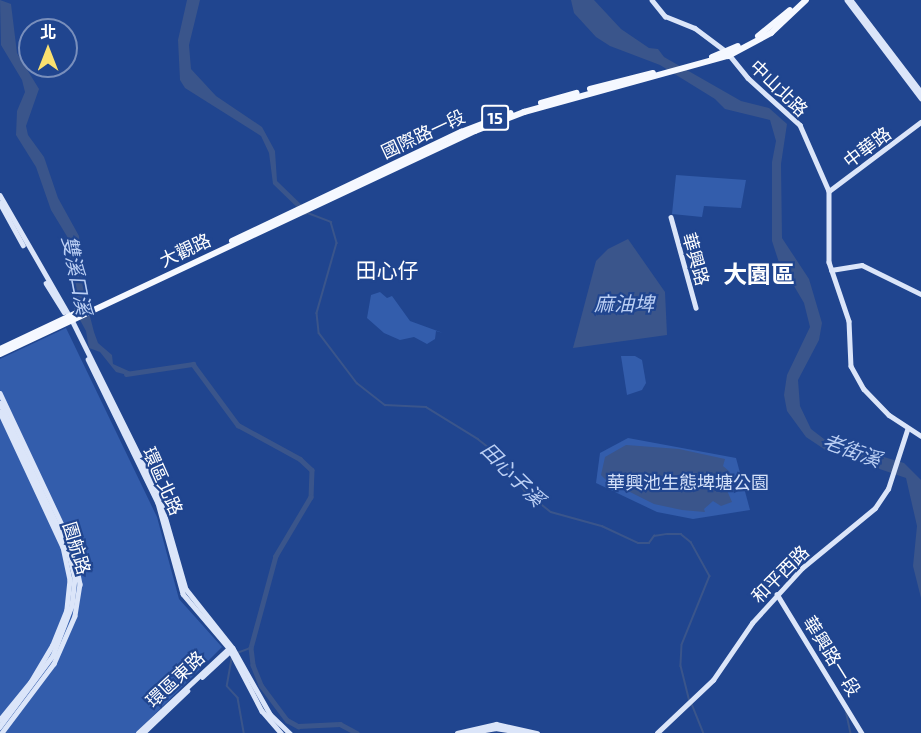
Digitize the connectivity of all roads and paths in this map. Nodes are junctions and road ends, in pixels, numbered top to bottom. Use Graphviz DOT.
graph roads {
  1 [pos="652,0"];
  2 [pos="800,0"];
  3 [pos="806,0"];
  4 [pos="847,0"];
  5 [pos="851,0"];
  6 [pos="728,54"];
  7 [pos="921,92"];
  8 [pos="921,98"];
  9 [pos="921,122"];
  10 [pos="829,191"];
  11 [pos="0,195"];
  12 [pos="0,203"];
  13 [pos="293,216"];
  14 [pos="671,217"];
  15 [pos="32,257"];
  16 [pos="831,270"];
  17 [pos="921,294"];
  18 [pos="696,308"];
  19 [pos="71,318"];
  20 [pos="0,349"];
  21 [pos="0,354"];
  22 [pos="0,393"];
  23 [pos="0,403"];
  24 [pos="0,412"];
  25 [pos="907,430"];
  26 [pos="921,436"];
  27 [pos="777,594"];
  28 [pos="233,652"];
  29 [pos="0,720"];
  30 [pos="0,727"];
  31 [pos="2,733"];
  32 [pos="138,733"];
  33 [pos="143,733"];
  34 [pos="281,733"];
  35 [pos="290,733"];
  36 [pos="457,733"];
  37 [pos="468,733"];
  38 [pos="526,733"];
  39 [pos="537,733"];
  40 [pos="657,733"];
  41 [pos="862,733"];
  1 -- 6 [label="street, 中山北路"];
  2 -- 6 [label="main road, 15"];
  3 -- 6 [label="main road, 15"];
  4 -- 8 [label="street"];
  5 -- 7 [label="street"];
  6 -- 10 [label="street, 中山北路"];
  6 -- 13 [label="main road, 國際路一段 / 15"];
  9 -- 10 [label="street, 中華路"];
  10 -- 16 [label="street, 中山北路"];
  11 -- 15 [label="street"];
  12 -- 15 [label="street"];
  13 -- 19 [label="main road, 大觀路 / 15"];
  14 -- 18 [label="street, 華興路"];
  15 -- 19 [label="street, 環區北路"];
  16 -- 17 [label="street"];
  16 -- 25 [label="street, 中山北路"];
  19 -- 20 [label="main road, 15"];
  19 -- 21 [label="main road, 15"];
  19 -- 28 [label="street, 環區北路"];
  22 -- 31 [label="street"];
  23 -- 30 [label="street, 園航路"];
  24 -- 29 [label="street"];
  25 -- 26 [label="street"];
  25 -- 27 [label="street, 和平西路"];
  27 -- 40 [label="street, 和平西路"];
  27 -- 41 [label="street, 華興路一段"];
  28 -- 32 [label="street, 環區東路"];
  28 -- 33 [label="street, 環區東路"];
  28 -- 34 [label="street"];
  28 -- 35 [label="street"];
  36 -- 39 [label="street"];
  37 -- 38 [label="street"];
}
